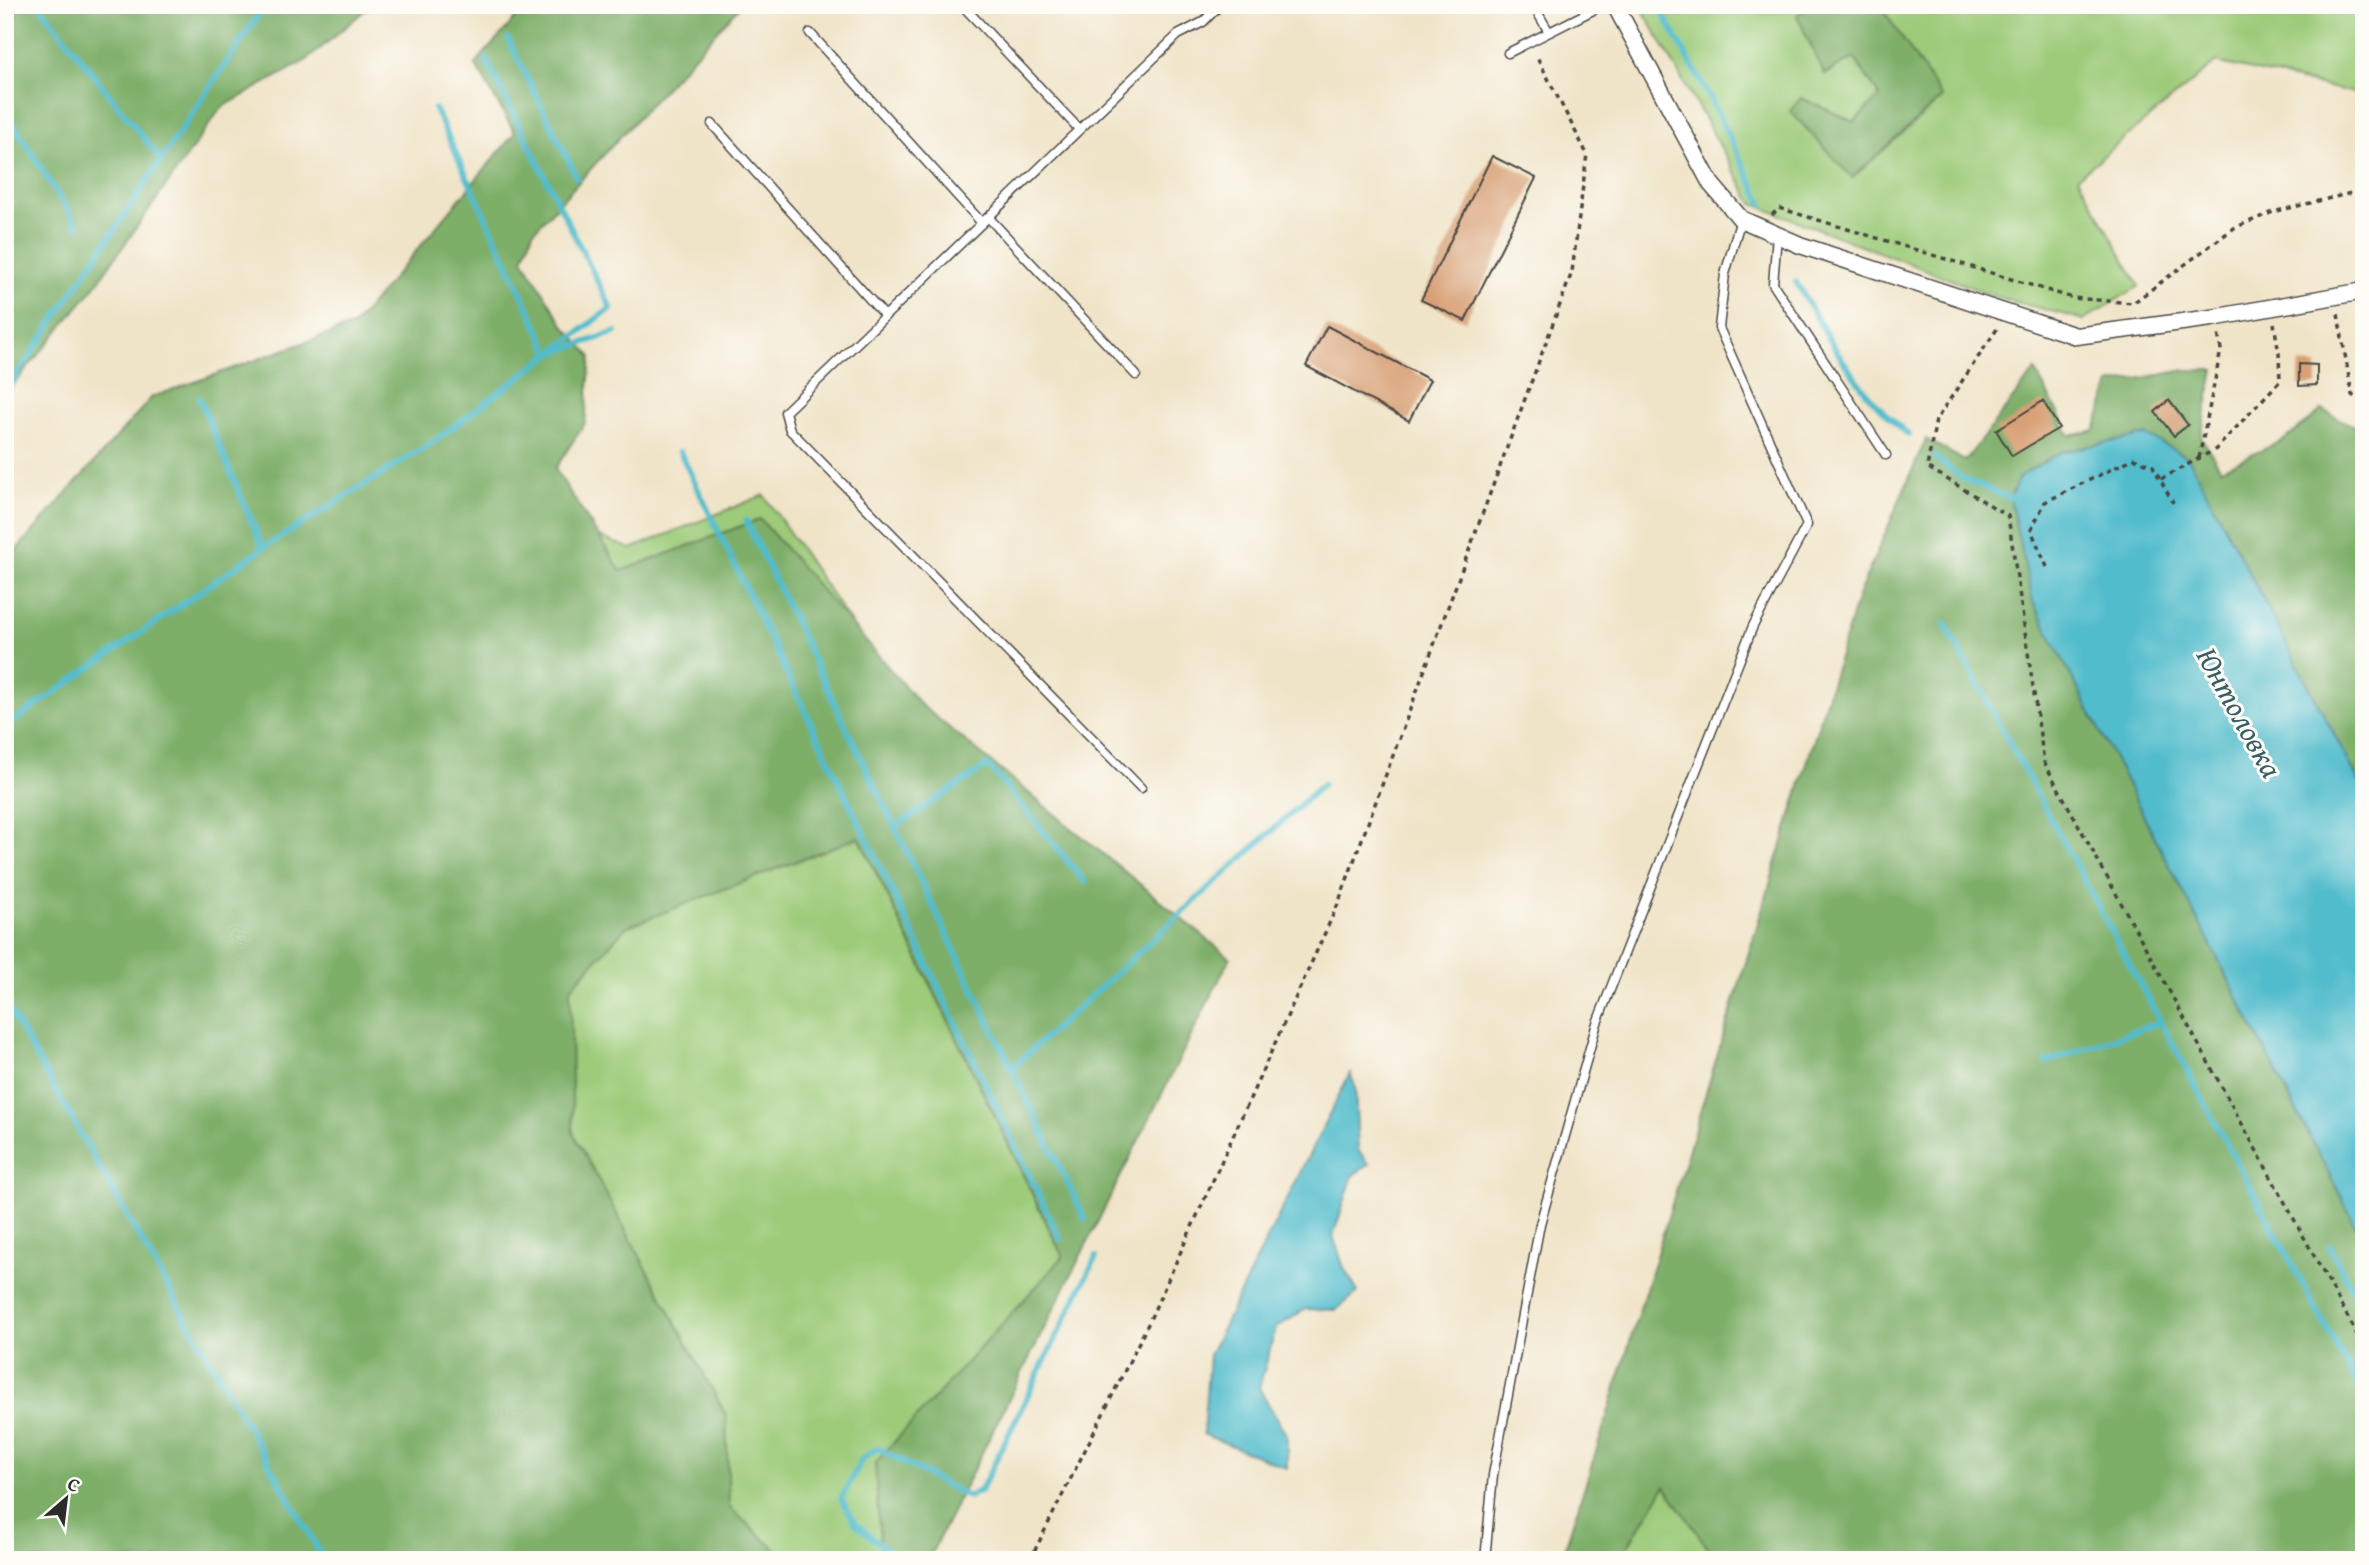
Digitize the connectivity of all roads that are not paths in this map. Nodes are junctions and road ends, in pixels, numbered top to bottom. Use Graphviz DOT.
graph roads {
  1 [pos="962,5"];
  2 [pos="1220,5"];
  3 [pos="1533,5"];
  4 [pos="1603,5"];
  5 [pos="1615,5"];
  6 [pos="1549,32"];
  7 [pos="810,33"];
  8 [pos="1508,53"];
  9 [pos="712,124"];
  10 [pos="1080,130"];
  11 [pos="1741,219"];
  12 [pos="985,220"];
  13 [pos="1777,234"];
  14 [pos="2364,291"];
  15 [pos="885,316"];
  16 [pos="1136,375"];
  17 [pos="1886,455"];
  18 [pos="1141,788"];
  19 [pos="1485,1560"];
  1 -- 10 [label="lane"];
  2 -- 10 [label="lane"];
  3 -- 6 [label="lane"];
  4 -- 6 [label="lane"];
  5 -- 11 [label="street"];
  6 -- 8 [label="lane"];
  7 -- 12 [label="lane"];
  9 -- 15 [label="lane"];
  10 -- 12 [label="lane"];
  11 -- 13 [label="street"];
  11 -- 19 [label="lane"];
  12 -- 15 [label="lane"];
  12 -- 16 [label="lane"];
  13 -- 14 [label="street"];
  13 -- 17 [label="lane"];
  15 -- 18 [label="lane"];
}
